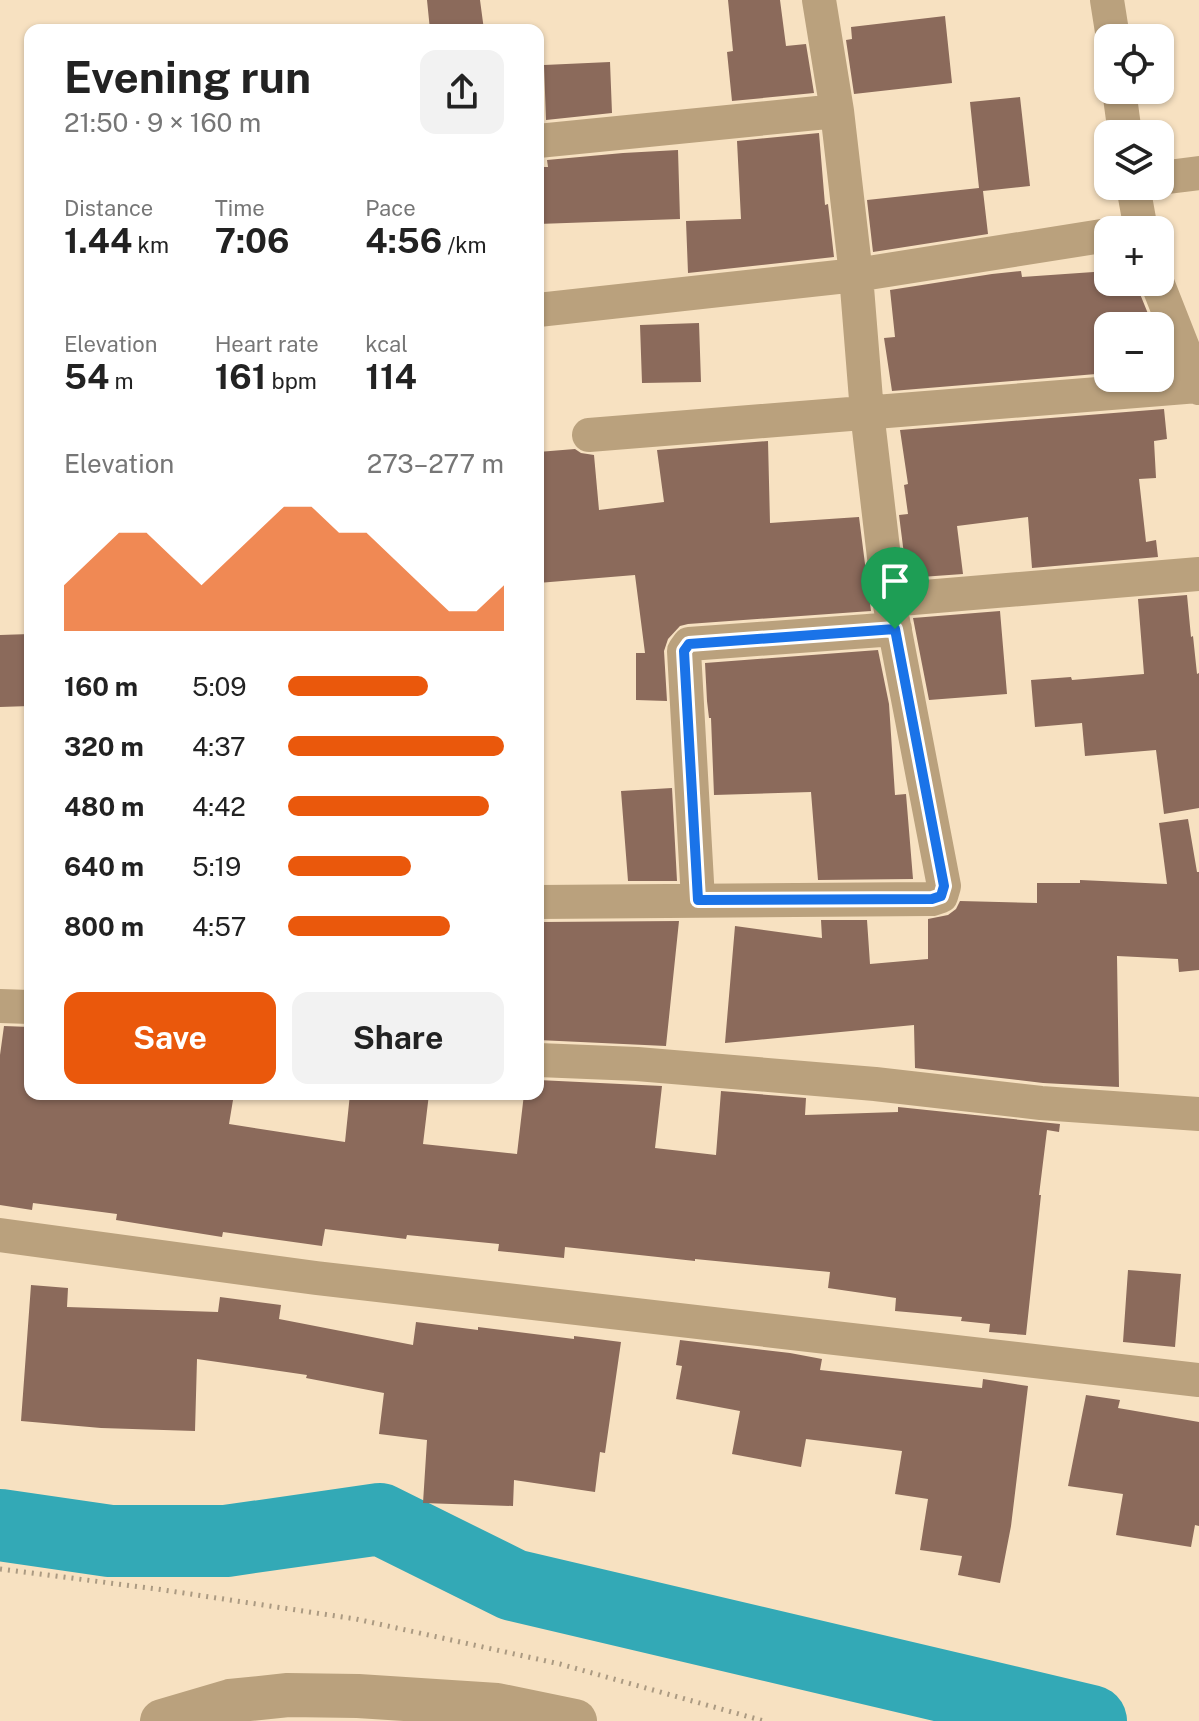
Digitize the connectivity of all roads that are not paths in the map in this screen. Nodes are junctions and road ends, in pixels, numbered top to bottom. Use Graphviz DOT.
graph roads {
  1 [pos="819,0"];
  2 [pos="1107,0"];
  3 [pos="1111,24"];
  4 [pos="837,111"];
  5 [pos="544,140"];
  6 [pos="1199,173"];
  7 [pos="1174,176"];
  8 [pos="1094,237"];
  9 [pos="856,275"];
  10 [pos="1163,296"];
  11 [pos="544,309"];
  12 [pos="1199,387"];
  13 [pos="867,412"];
  14 [pos="589,435"];
  15 [pos="1199,574"];
  16 [pos="892,614"];
  17 [pos="698,900"];
  18 [pos="544,902"];
  19 [pos="0,1006"];
  20 [pos="24,1007"];
  21 [pos="544,1060"];
  22 [pos="1199,1114"];
  23 [pos="0,1235"];
  24 [pos="1199,1380"];
  25 [pos="162,1721"];
  26 [pos="575,1721"];
  1 -- 4 [label="street"];
  2 -- 3 [label="street"];
  4 -- 5 [label="street"];
  4 -- 9 [label="street"];
  6 -- 7 [label="street"];
  8 -- 9 [label="street"];
  9 -- 11 [label="street"];
  9 -- 13 [label="street"];
  10 -- 12 [label="street"];
  12 -- 13 [label="street"];
  13 -- 14 [label="street"];
  13 -- 16 [label="street"];
  15 -- 16 [label="street"];
  16 -- 17 [label="street"];
  16 -- 17 [label="street"];
  17 -- 18 [label="street"];
  19 -- 20 [label="street"];
  21 -- 22 [label="street"];
  23 -- 24 [label="street"];
  25 -- 26 [label="street"];
}
